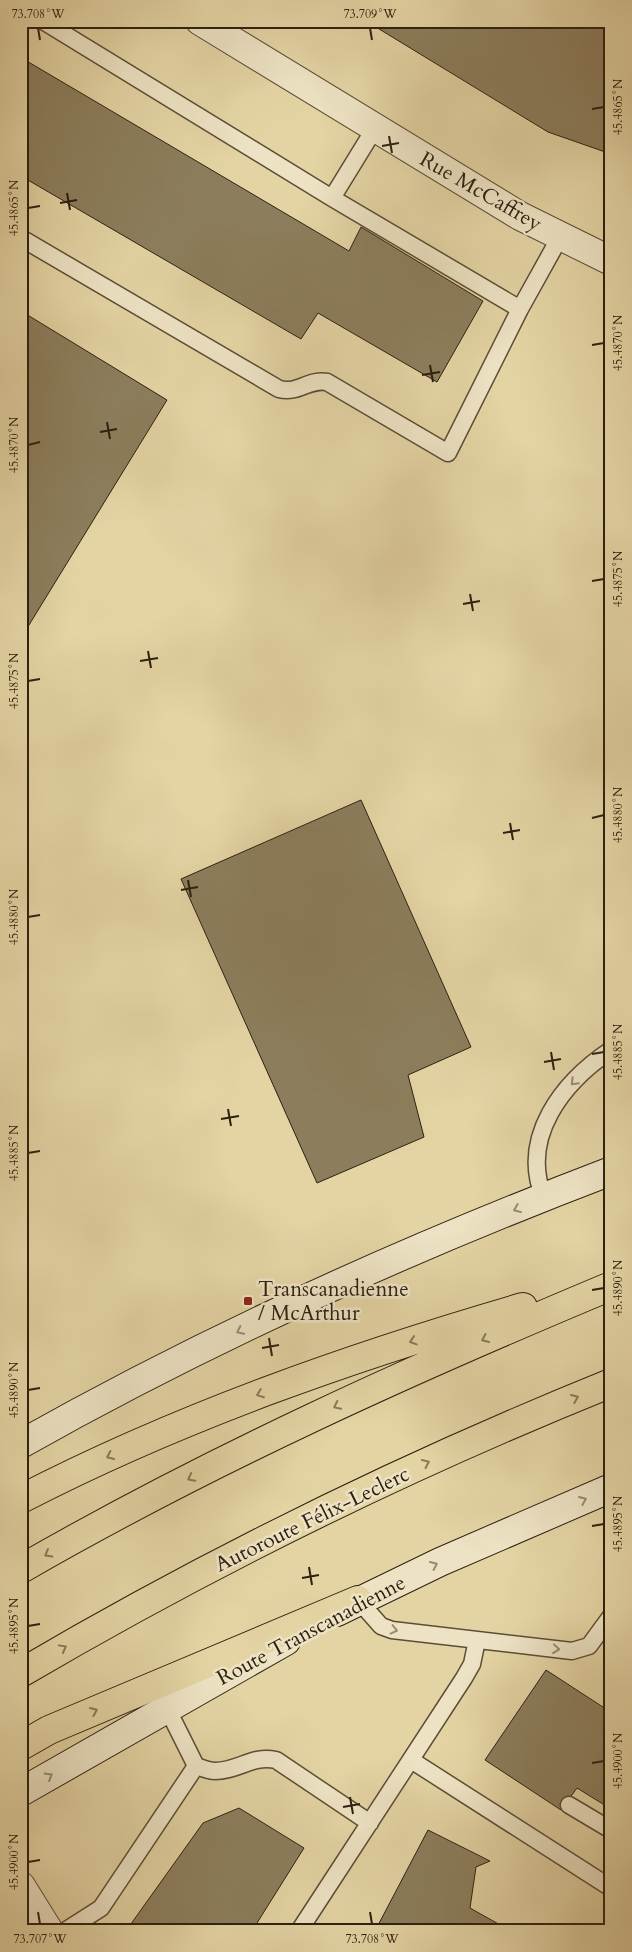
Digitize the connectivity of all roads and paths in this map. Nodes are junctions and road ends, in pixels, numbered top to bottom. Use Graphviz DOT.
graph roads {
  1 [pos="43,21"];
  2 [pos="200,21"];
  3 [pos="374,128"];
  4 [pos="332,198"];
  5 [pos="560,237"];
  6 [pos="21,238"];
  7 [pos="611,261"];
  8 [pos="520,309"];
  9 [pos="611,1050"];
  10 [pos="611,1171"];
  11 [pos="544,1198"];
  12 [pos="611,1282"];
  13 [pos="611,1286"];
  14 [pos="611,1383"];
  15 [pos="28,1434"];
  16 [pos="611,1488"];
  17 [pos="21,1499"];
  18 [pos="21,1569"];
  19 [pos="358,1600"];
  20 [pos="611,1616"];
  21 [pos="477,1640"];
  22 [pos="21,1673"];
  23 [pos="167,1708"];
  24 [pos="21,1746"];
  25 [pos="411,1760"];
  26 [pos="196,1766"];
  27 [pos="22,1795"];
  28 [pos="569,1805"];
  29 [pos="370,1823"];
  30 [pos="611,1830"];
  31 [pos="21,1886"];
  32 [pos="611,1888"];
  33 [pos="49,1931"];
  34 [pos="65,1931"];
  35 [pos="299,1931"];
  1 -- 4 [label="lane"];
  2 -- 3 [label="main road, Rue McCaffrey"];
  3 -- 4 [label="lane"];
  3 -- 5 [label="main road, Rue McCaffrey"];
  4 -- 8 [label="lane"];
  5 -- 7 [label="main road, Rue McCaffrey"];
  5 -- 8 [label="lane"];
  6 -- 8 [label="lane"];
  9 -- 11 [label="lane, one-way"];
  10 -- 11 [label="main road"];
  11 -- 15 [label="main road, one-way"];
  12 -- 17 [label="highway, one-way"];
  13 -- 18 [label="highway, one-way"];
  22 -- 14 [label="highway, Autoroute Félix-Leclerc, one-way"];
  19 -- 16 [label="main road, Route Transcanadienne, one-way"];
  19 -- 21 [label="lane, one-way"];
  19 -- 23 [label="main road, Route Transcanadienne"];
  24 -- 19 [label="highway, one-way"];
  21 -- 20 [label="lane, one-way"];
  21 -- 25 [label="lane"];
  23 -- 26 [label="lane"];
  27 -- 23 [label="main road, Route Transcanadienne, one-way"];
  25 -- 29 [label="lane"];
  25 -- 32 [label="lane"];
  26 -- 29 [label="lane"];
  26 -- 34 [label="lane"];
  28 -- 30 [label="lane"];
  29 -- 35 [label="lane"];
  31 -- 33 [label="main road"];
}
